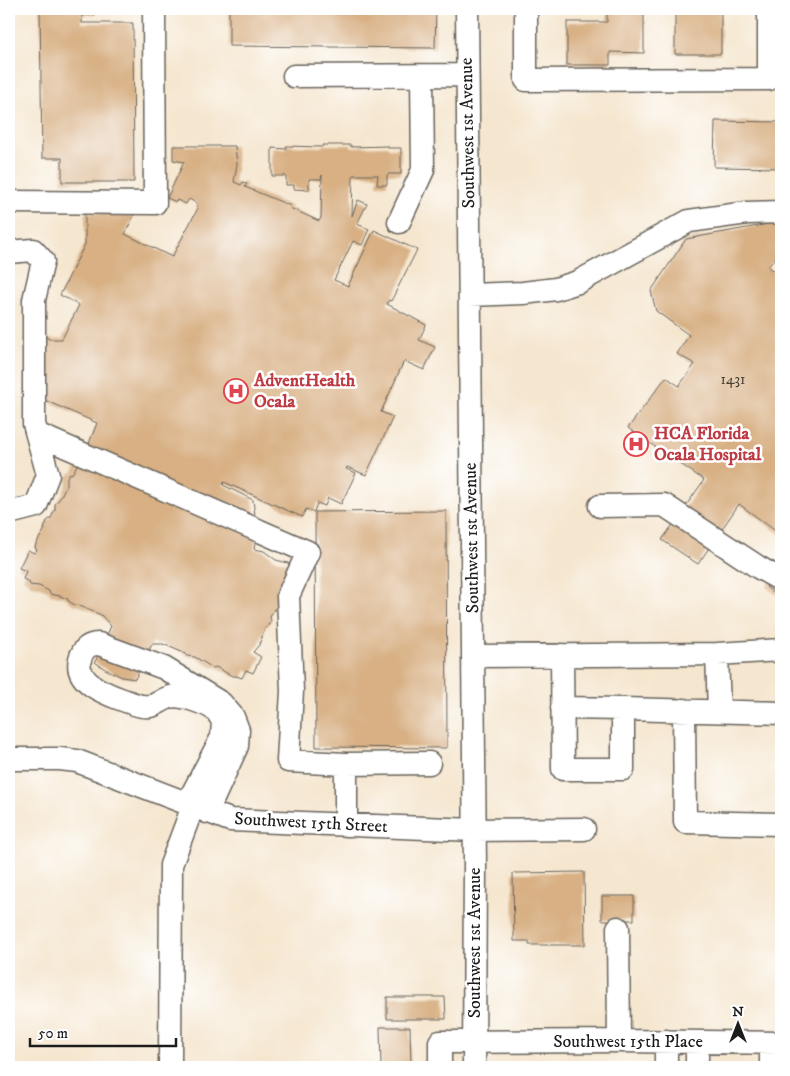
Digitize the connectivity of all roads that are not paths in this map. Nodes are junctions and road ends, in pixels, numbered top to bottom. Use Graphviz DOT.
graph roads {
  1 [pos="154,9"];
  2 [pos="467,9"];
  3 [pos="526,9"];
  4 [pos="769,9"];
  5 [pos="467,75"];
  6 [pos="294,76"];
  7 [pos="422,76"];
  8 [pos="9,202"];
  9 [pos="781,212"];
  10 [pos="399,222"];
  11 [pos="9,252"];
  12 [pos="470,294"];
  13 [pos="37,434"];
  14 [pos="600,506"];
  15 [pos="9,513"];
  16 [pos="781,580"];
  17 [pos="781,650"];
  18 [pos="717,654"];
  19 [pos="473,656"];
  20 [pos="562,656"];
  21 [pos="562,708"];
  22 [pos="623,709"];
  23 [pos="684,710"];
  24 [pos="719,711"];
  25 [pos="781,712"];
  26 [pos="343,758"];
  27 [pos="421,758"];
  28 [pos="9,759"];
  29 [pos="196,807"];
  30 [pos="781,824"];
  31 [pos="346,825"];
  32 [pos="584,828"];
  33 [pos="474,830"];
  34 [pos="618,928"];
  35 [pos="474,1041"];
  36 [pos="620,1041"];
  37 [pos="666,1041"];
  38 [pos="696,1042"];
  39 [pos="776,1043"];
  40 [pos="170,1067"];
  41 [pos="440,1067"];
  42 [pos="474,1067"];
  43 [pos="666,1067"];
  44 [pos="697,1067"];
  45 [pos="771,1067"];
  1 -- 8 [label="street"];
  2 -- 5 [label="street, Southwest 1st Avenue"];
  3 -- 4 [label="street"];
  5 -- 7 [label="street"];
  5 -- 12 [label="street, Southwest 1st Avenue"];
  6 -- 7 [label="street"];
  7 -- 10 [label="street"];
  9 -- 12 [label="street"];
  11 -- 13 [label="street"];
  12 -- 19 [label="street, Southwest 1st Avenue"];
  13 -- 15 [label="street"];
  13 -- 26 [label="street"];
  14 -- 16 [label="street"];
  17 -- 18 [label="street"];
  18 -- 20 [label="street"];
  18 -- 24 [label="street"];
  19 -- 20 [label="street"];
  19 -- 33 [label="street, Southwest 1st Avenue"];
  20 -- 21 [label="street"];
  21 -- 22 [label="street"];
  21 -- 22 [label="street"];
  22 -- 23 [label="street"];
  23 -- 24 [label="street"];
  23 -- 30 [label="street"];
  24 -- 25 [label="street"];
  26 -- 27 [label="street"];
  26 -- 31 [label="street"];
  28 -- 29 [label="street, Southwest 15th Street"];
  29 -- 29 [label="street"];
  29 -- 31 [label="street, Southwest 15th Street"];
  29 -- 40 [label="street"];
  31 -- 33 [label="street, Southwest 15th Street"];
  32 -- 33 [label="street, Southwest 15th Street"];
  33 -- 35 [label="street, Southwest 1st Avenue"];
  34 -- 36 [label="street"];
  35 -- 36 [label="street, Southwest 15th Place"];
  35 -- 41 [label="street, Southwest 15th Place"];
  35 -- 42 [label="street, Southwest 1st Avenue"];
  36 -- 37 [label="street, Southwest 15th Place"];
  37 -- 38 [label="street, Southwest 15th Place"];
  37 -- 43 [label="street"];
  38 -- 39 [label="street, Southwest 15th Place"];
  38 -- 44 [label="street"];
  39 -- 45 [label="street"];
}
